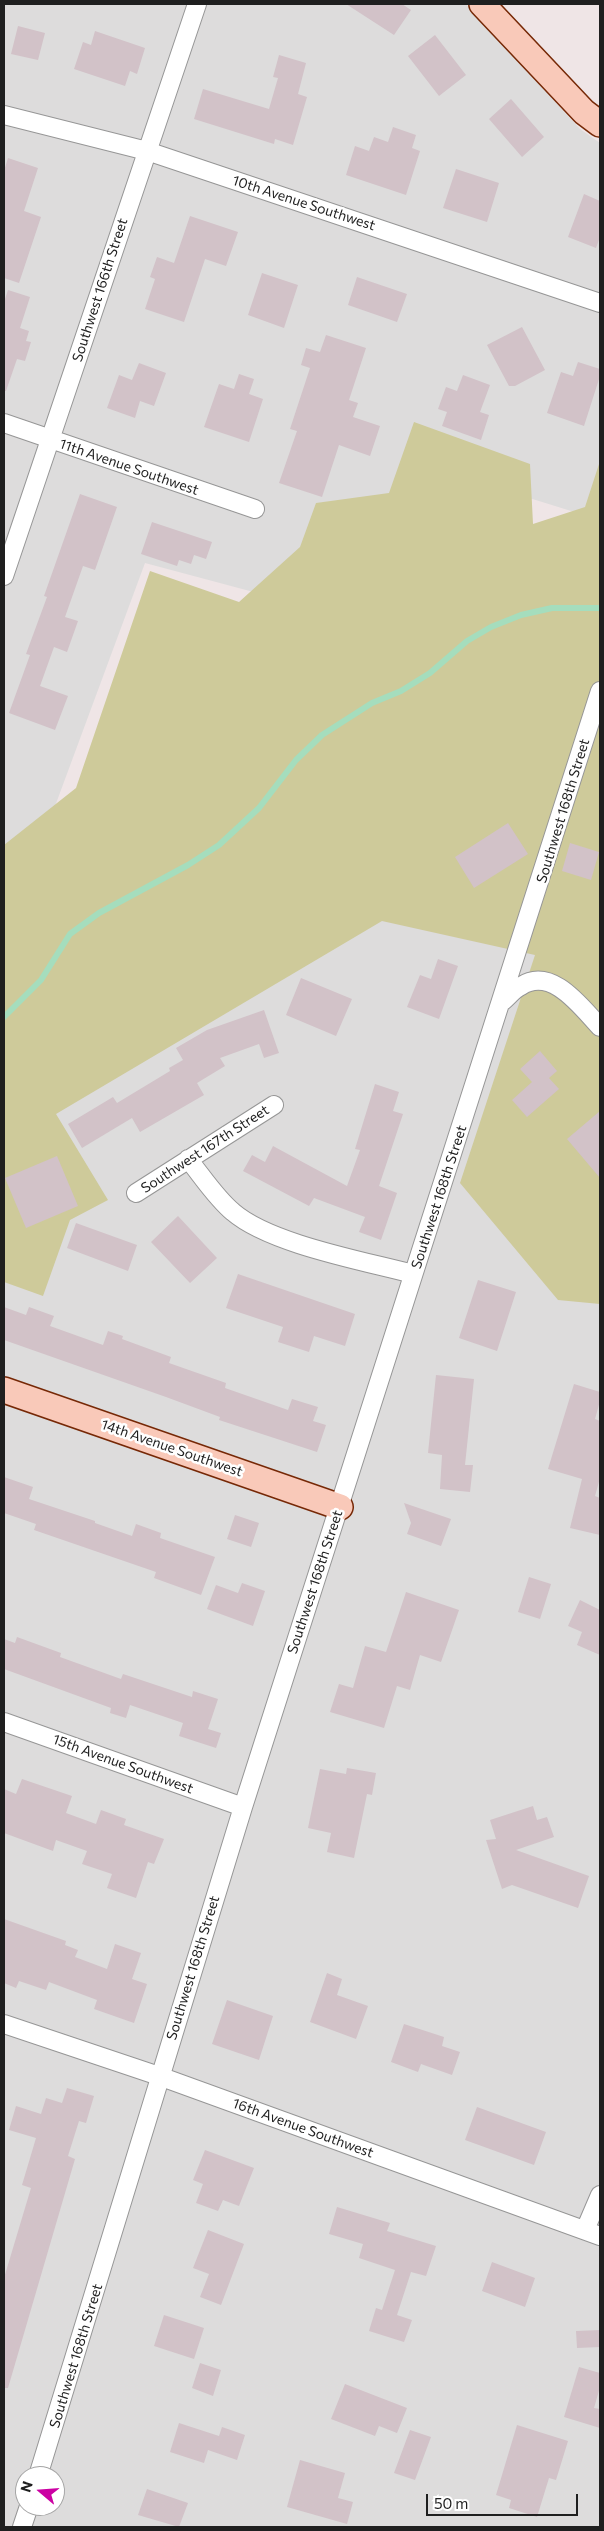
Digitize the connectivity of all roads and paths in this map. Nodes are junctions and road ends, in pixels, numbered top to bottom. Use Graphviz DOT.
graph roads {
  1 [pos="197,4"];
  2 [pos="482,4"];
  3 [pos="4,115"];
  4 [pos="600,124"];
  5 [pos="146,151"];
  6 [pos="600,303"];
  7 [pos="4,423"];
  8 [pos="50,440"];
  9 [pos="255,509"];
  10 [pos="4,576"];
  11 [pos="600,691"];
  12 [pos="503,1002"];
  13 [pos="600,1027"];
  14 [pos="274,1105"];
  15 [pos="188,1159"];
  16 [pos="136,1194"];
  17 [pos="413,1274"];
  18 [pos="4,1390"];
  19 [pos="340,1507"];
  20 [pos="4,1722"];
  21 [pos="243,1806"];
  22 [pos="4,2024"];
  23 [pos="159,2076"];
  24 [pos="600,2194"];
  25 [pos="593,2233"];
  26 [pos="41,2466"];
  1 -- 5 [label="street, Southwest 166th Street"];
  2 -- 4 [label="street"];
  3 -- 5 [label="street, 10th Avenue Southwest"];
  5 -- 6 [label="street, 10th Avenue Southwest"];
  5 -- 8 [label="street, Southwest 166th Street"];
  7 -- 8 [label="street, 11th Avenue Southwest"];
  8 -- 9 [label="street, 11th Avenue Southwest"];
  8 -- 10 [label="street, Southwest 166th Street"];
  11 -- 12 [label="street, Southwest 168th Street"];
  12 -- 13 [label="street"];
  12 -- 17 [label="street, Southwest 168th Street"];
  14 -- 15 [label="street, Southwest 167th Street"];
  15 -- 16 [label="street, Southwest 167th Street"];
  15 -- 17 [label="street"];
  17 -- 19 [label="street, Southwest 168th Street"];
  18 -- 19 [label="street, 14th Avenue Southwest"];
  19 -- 21 [label="street, Southwest 168th Street"];
  20 -- 21 [label="street, 15th Avenue Southwest"];
  21 -- 23 [label="street, Southwest 168th Street"];
  22 -- 23 [label="street, 16th Avenue Southwest"];
  23 -- 25 [label="street, 16th Avenue Southwest"];
  23 -- 26 [label="street, Southwest 168th Street"];
  24 -- 25 [label="street"];
}
